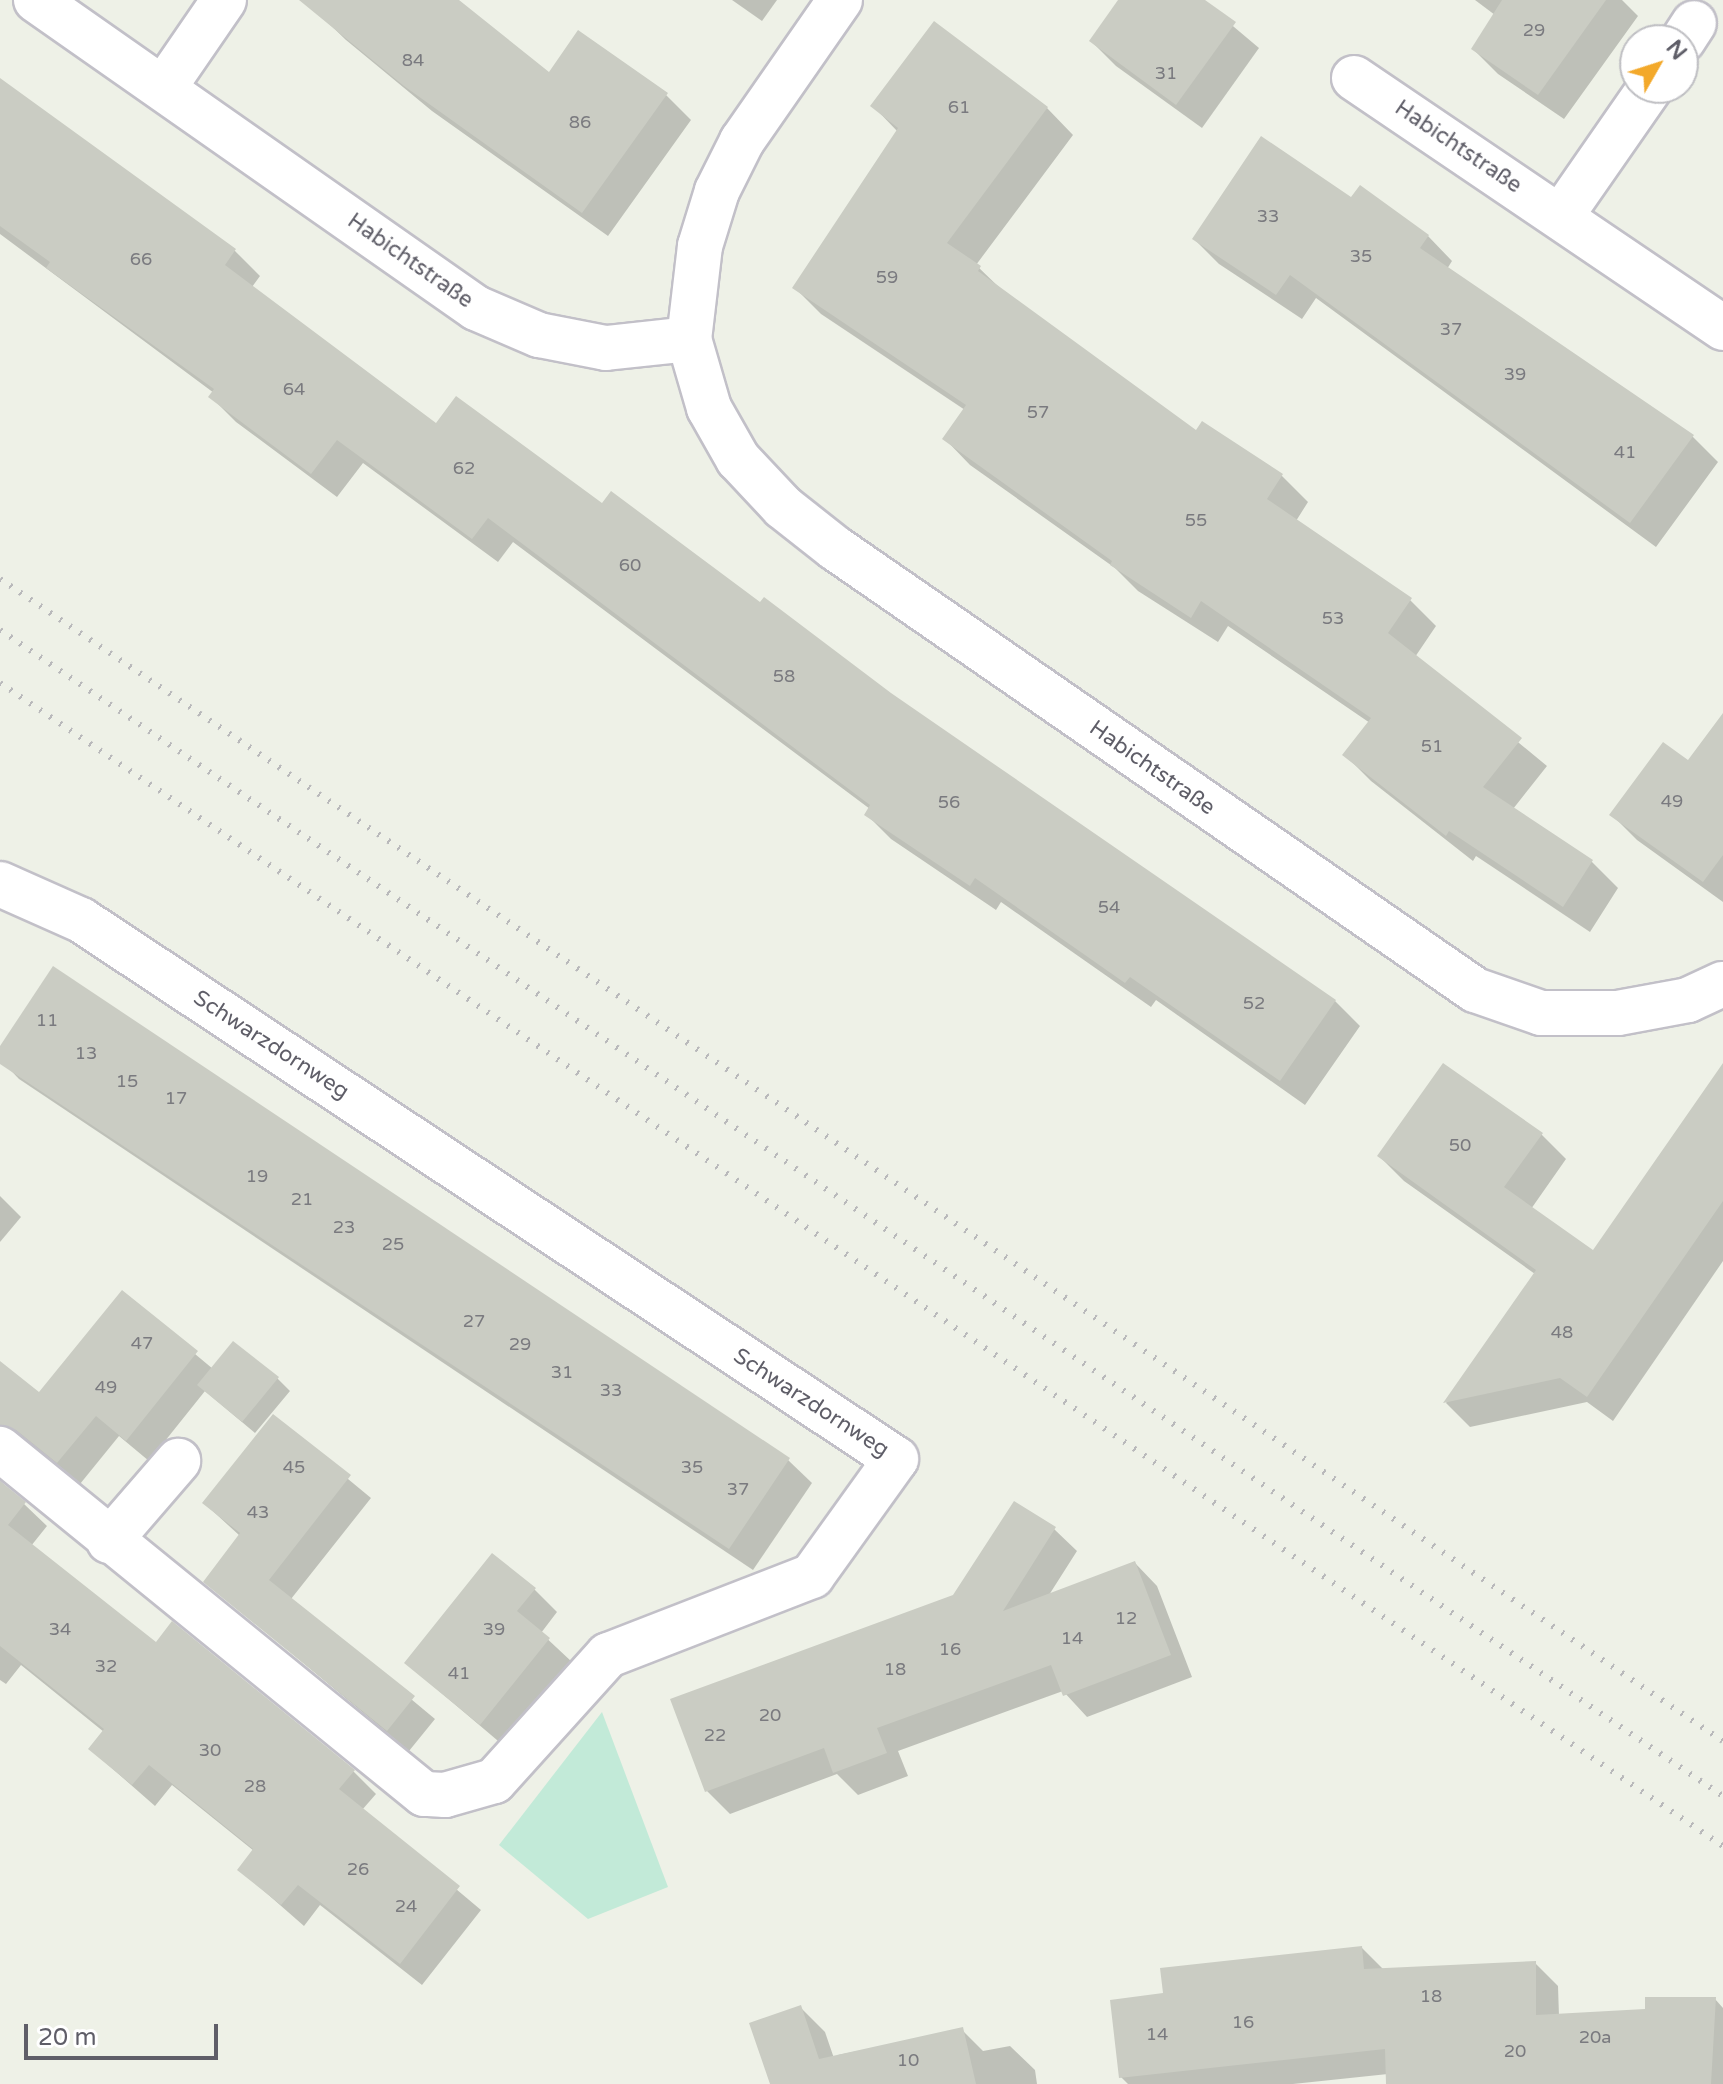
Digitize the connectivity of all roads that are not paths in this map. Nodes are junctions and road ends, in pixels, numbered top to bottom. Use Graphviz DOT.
graph roads {
  1 [pos="36,0"];
  2 [pos="224,0"];
  3 [pos="840,0"];
  4 [pos="1354,78"];
  5 [pos="165,86"];
  6 [pos="1639,104"];
  7 [pos="1561,216"];
  8 [pos="1723,328"];
  9 [pos="689,339"];
  10 [pos="0,884"];
  11 [pos="1723,984"];
  12 [pos="0,1449"];
  13 [pos="178,1461"];
  14 [pos="109,1541"];
  1 -- 5 [label="street, Habichtstraße"];
  2 -- 5 [label="street"];
  3 -- 9 [label="street, Habichtstraße"];
  4 -- 7 [label="street, Habichtstraße"];
  5 -- 9 [label="street, Habichtstraße"];
  6 -- 7 [label="street"];
  7 -- 8 [label="street, Habichtstraße"];
  9 -- 11 [label="street, Habichtstraße"];
  10 -- 14 [label="street, Schwarzdornweg"];
  12 -- 14 [label="street, Schwarzdornweg"];
  13 -- 14 [label="street"];
}
